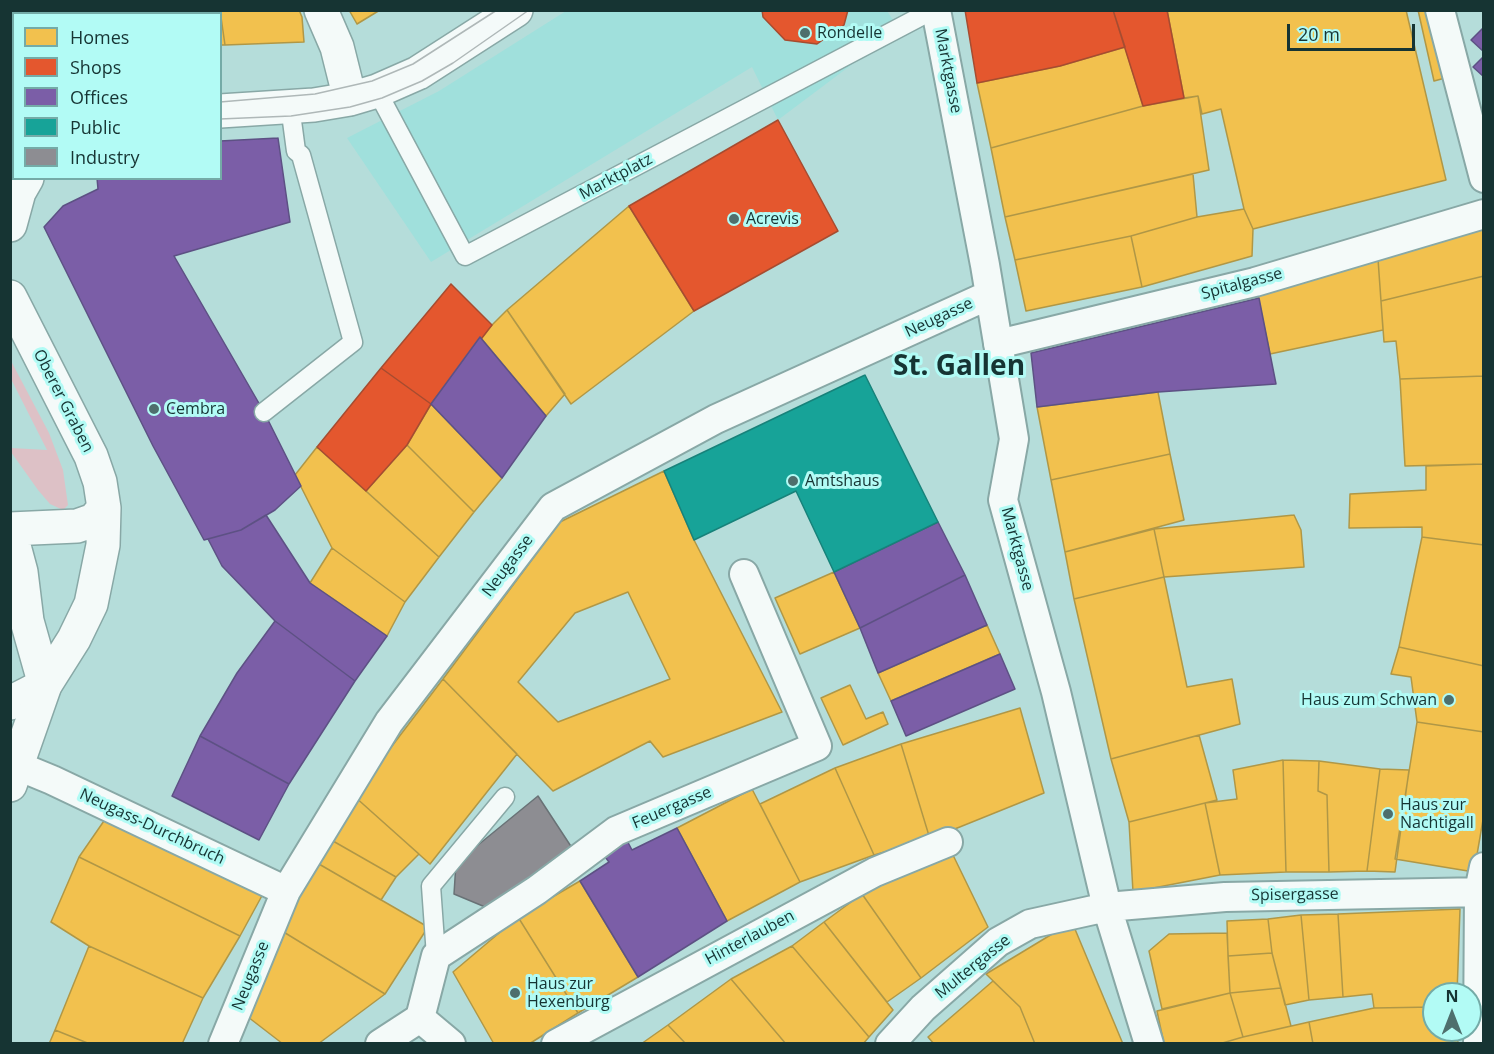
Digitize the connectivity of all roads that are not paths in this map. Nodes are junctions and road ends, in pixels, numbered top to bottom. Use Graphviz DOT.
graph roads {
  1 [pos="321,10"];
  2 [pos="516,10"];
  3 [pos="934,10"];
  4 [pos="1440,10"];
  5 [pos="364,95"];
  6 [pos="290,106"];
  7 [pos="222,111"];
  8 [pos="1484,178"];
  9 [pos="26,180"];
  10 [pos="1484,214"];
  11 [pos="10,225"];
  12 [pos="989,295"];
  13 [pos="10,297"];
  14 [pos="998,344"];
  15 [pos="264,412"];
  16 [pos="104,508"];
  17 [pos="10,530"];
  18 [pos="744,574"];
  19 [pos="45,685"];
  20 [pos="10,703"];
  21 [pos="14,776"];
  22 [pos="505,797"];
  23 [pos="948,842"];
  24 [pos="1482,883"];
  25 [pos="286,891"];
  26 [pos="1107,907"];
  27 [pos="436,956"];
  28 [pos="420,1018"];
  29 [pos="223,1044"];
  30 [pos="380,1044"];
  31 [pos="451,1044"];
  32 [pos="556,1044"];
  33 [pos="890,1044"];
  34 [pos="1149,1044"];
  35 [pos="1478,1044"];
  1 -- 5 [label="main road"];
  2 -- 5 [label="main road"];
  3 -- 5 [label="lane, Marktplatz"];
  3 -- 12 [label="street, Marktgasse"];
  4 -- 8 [label="street"];
  5 -- 6 [label="main road"];
  6 -- 7 [label="main road"];
  6 -- 15 [label="lane"];
  9 -- 11 [label="main road"];
  10 -- 14 [label="street, Spitalgasse"];
  12 -- 14 [label="street, Marktgasse"];
  12 -- 25 [label="street, Neugasse"];
  13 -- 16 [label="main road, Oberer Graben"];
  14 -- 26 [label="street, Marktgasse"];
  16 -- 17 [label="main road"];
  16 -- 19 [label="main road, Oberer Graben"];
  17 -- 19 [label="main road"];
  18 -- 27 [label="street, Feuergasse"];
  19 -- 20 [label="main road"];
  19 -- 21 [label="main road, Oberer Graben"];
  21 -- 25 [label="street, Neugass-Durchbruch"];
  22 -- 27 [label="lane"];
  23 -- 32 [label="street, Hinterlauben"];
  24 -- 26 [label="street, Spisergasse"];
  24 -- 35 [label="street"];
  25 -- 29 [label="street, Neugasse"];
  26 -- 33 [label="street, Multergasse"];
  26 -- 34 [label="street, Marktgasse"];
  27 -- 28 [label="street"];
  28 -- 30 [label="street"];
  28 -- 31 [label="street"];
}
